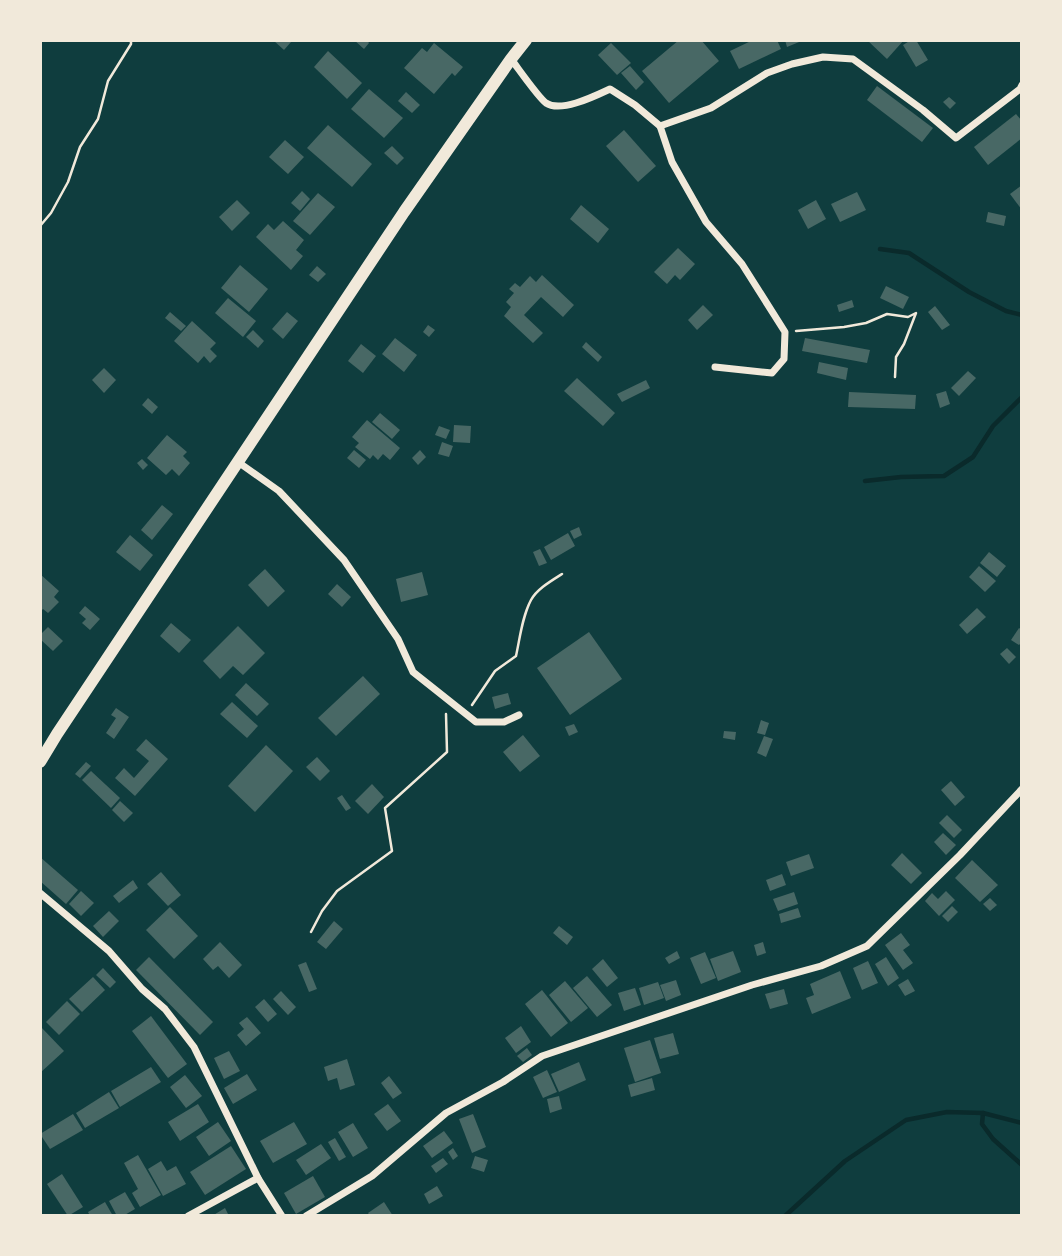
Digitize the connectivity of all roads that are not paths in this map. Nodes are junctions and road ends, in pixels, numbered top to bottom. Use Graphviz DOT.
graph roads {
  1 [pos="526,40"];
  2 [pos="511,59"];
  3 [pos="1022,85"];
  4 [pos="660,126"];
  5 [pos="715,367"];
  6 [pos="238,462"];
  7 [pos="519,715"];
  8 [pos="40,762"];
  9 [pos="1022,789"];
  10 [pos="40,894"];
  11 [pos="258,1178"];
  12 [pos="188,1216"];
  13 [pos="282,1216"];
  14 [pos="306,1216"];
  1 -- 2 [label="main road"];
  2 -- 4 [label="street"];
  2 -- 6 [label="main road"];
  3 -- 4 [label="street"];
  4 -- 5 [label="street"];
  6 -- 7 [label="street"];
  6 -- 8 [label="main road"];
  9 -- 14 [label="street"];
  10 -- 11 [label="street"];
  11 -- 12 [label="street"];
  11 -- 13 [label="street"];
}
